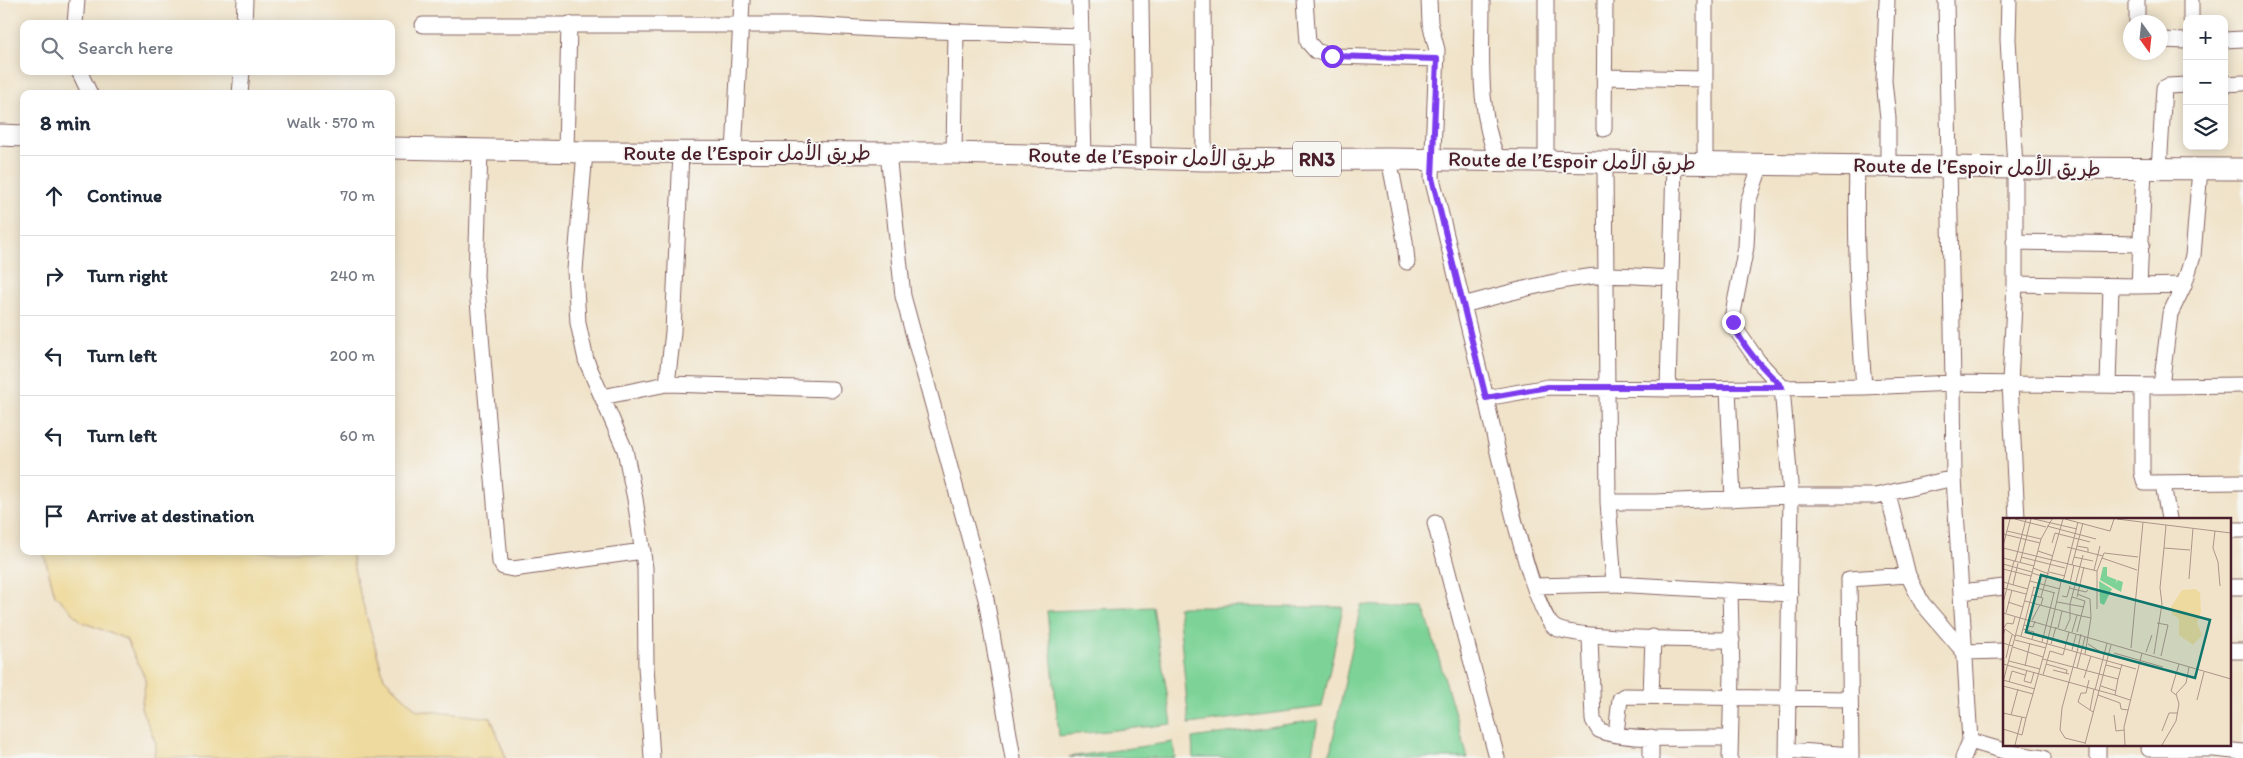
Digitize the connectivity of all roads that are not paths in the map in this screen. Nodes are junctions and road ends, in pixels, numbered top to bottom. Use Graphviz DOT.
graph roads {
  1 [pos="77,0"];
  2 [pos="245,0"];
  3 [pos="742,0"];
  4 [pos="1080,0"];
  5 [pos="1141,0"];
  6 [pos="1203,0"];
  7 [pos="1305,0"];
  8 [pos="1429,0"];
  9 [pos="1482,0"];
  10 [pos="1546,0"];
  11 [pos="1605,0"];
  12 [pos="1705,0"];
  13 [pos="1887,0"];
  14 [pos="1946,0"];
  15 [pos="2009,0"];
  16 [pos="2137,0"];
  17 [pos="2191,0"];
  18 [pos="2137,15"];
  19 [pos="2191,15"];
  20 [pos="75,20"];
  21 [pos="244,20"];
  22 [pos="569,24"];
  23 [pos="740,24"];
  24 [pos="424,26"];
  25 [pos="956,32"];
  26 [pos="1080,36"];
  27 [pos="2243,39"];
  28 [pos="2168,40"];
  29 [pos="2183,40"];
  30 [pos="2228,40"];
  31 [pos="1437,59"];
  32 [pos="81,75"];
  33 [pos="242,75"];
  34 [pos="1604,77"];
  35 [pos="1704,79"];
  36 [pos="2243,83"];
  37 [pos="2228,84"];
  38 [pos="2183,85"];
  39 [pos="88,90"];
  40 [pos="240,90"];
  41 [pos="1604,129"];
  42 [pos="0,135"];
  43 [pos="20,136"];
  44 [pos="395,148"];
  45 [pos="480,151"];
  46 [pos="575,152"];
  47 [pos="681,153"];
  48 [pos="734,153"];
  49 [pos="888,153"];
  50 [pos="954,153"];
  51 [pos="1084,157"];
  52 [pos="1143,158"];
  53 [pos="1389,159"];
  54 [pos="1204,160"];
  55 [pos="1431,160"];
  56 [pos="1498,161"];
  57 [pos="1546,162"];
  58 [pos="1674,163"];
  59 [pos="1705,163"];
  60 [pos="1761,164"];
  61 [pos="1857,165"];
  62 [pos="1888,165"];
  63 [pos="1949,166"];
  64 [pos="2015,168"];
  65 [pos="2152,169"];
  66 [pos="2200,169"];
  67 [pos="2243,169"];
  68 [pos="1606,171"];
  69 [pos="2014,242"];
  70 [pos="2142,244"];
  71 [pos="1407,262"];
  72 [pos="1605,276"];
  73 [pos="1672,278"];
  74 [pos="2015,284"];
  75 [pos="2184,284"];
  76 [pos="2111,286"];
  77 [pos="2139,286"];
  78 [pos="1463,305"];
  79 [pos="1953,383"];
  80 [pos="2010,383"];
  81 [pos="667,384"];
  82 [pos="2108,385"];
  83 [pos="2243,385"];
  84 [pos="2142,386"];
  85 [pos="2162,386"];
  86 [pos="1607,387"];
  87 [pos="1782,387"];
  88 [pos="1864,387"];
  89 [pos="832,389"];
  90 [pos="1668,389"];
  91 [pos="1728,389"];
  92 [pos="602,397"];
  93 [pos="1486,398"];
  94 [pos="1954,478"];
  95 [pos="2243,482"];
  96 [pos="2162,484"];
  97 [pos="1888,494"];
  98 [pos="1791,496"];
  99 [pos="1733,499"];
  100 [pos="1608,502"];
  101 [pos="2017,518"];
  102 [pos="2168,518"];
  103 [pos="1435,523"];
  104 [pos="2230,530"];
  105 [pos="2243,530"];
  106 [pos="643,551"];
  107 [pos="1908,575"];
  108 [pos="1614,584"];
  109 [pos="1534,586"];
  110 [pos="2230,586"];
  111 [pos="2003,587"];
  112 [pos="2243,587"];
  113 [pos="1730,591"];
  114 [pos="1961,592"];
  115 [pos="1790,594"];
  116 [pos="1590,636"];
  117 [pos="1653,637"];
  118 [pos="1732,640"];
  119 [pos="2003,651"];
  120 [pos="2243,651"];
  121 [pos="1964,652"];
  122 [pos="2230,652"];
  123 [pos="1651,696"];
  124 [pos="1786,696"];
  125 [pos="1850,698"];
  126 [pos="1732,699"];
  127 [pos="1616,734"];
  128 [pos="1651,737"];
  129 [pos="1730,738"];
  130 [pos="1970,741"];
  131 [pos="2214,746"];
  132 [pos="2149,750"];
  133 [pos="2243,752"];
  134 [pos="1787,754"];
  135 [pos="1851,757"];
  136 [pos="652,758"];
  137 [pos="1012,758"];
  138 [pos="1497,758"];
  139 [pos="1651,758"];
  140 [pos="1730,758"];
  141 [pos="1963,758"];
  142 [pos="2043,758"];
  1 -- 20 [label="street"];
  2 -- 21 [label="street"];
  3 -- 23 [label="street"];
  4 -- 26 [label="street"];
  5 -- 52 [label="street"];
  6 -- 54 [label="street"];
  7 -- 31 [label="street"];
  8 -- 31 [label="street"];
  9 -- 56 [label="street"];
  10 -- 57 [label="street"];
  11 -- 34 [label="street"];
  12 -- 35 [label="street"];
  13 -- 62 [label="street"];
  14 -- 63 [label="street"];
  15 -- 64 [label="street"];
  16 -- 18 [label="street"];
  17 -- 19 [label="street"];
  22 -- 23 [label="street"];
  22 -- 24 [label="street"];
  22 -- 46 [label="street"];
  23 -- 25 [label="street"];
  23 -- 48 [label="street"];
  25 -- 26 [label="street"];
  25 -- 50 [label="street"];
  26 -- 51 [label="street"];
  27 -- 30 [label="street"];
  28 -- 29 [label="street"];
  31 -- 55 [label="street"];
  32 -- 39 [label="street"];
  33 -- 40 [label="street"];
  34 -- 35 [label="street"];
  34 -- 41 [label="street"];
  35 -- 59 [label="street"];
  36 -- 37 [label="street"];
  38 -- 65 [label="street"];
  42 -- 43 [label="highway"];
  44 -- 45 [label="highway, Route de l’Espoir طريق الأمل / RN3"];
  45 -- 46 [label="highway, Route de l’Espoir طريق الأمل / RN3"];
  45 -- 106 [label="street"];
  46 -- 47 [label="highway, Route de l’Espoir طريق الأمل / RN3"];
  46 -- 92 [label="street"];
  47 -- 48 [label="highway, Route de l’Espoir طريق الأمل / RN3"];
  47 -- 81 [label="street"];
  48 -- 49 [label="highway, Route de l’Espoir طريق الأمل / RN3"];
  49 -- 50 [label="highway, Route de l’Espoir طريق الأمل / RN3"];
  49 -- 137 [label="street"];
  50 -- 51 [label="highway, Route de l’Espoir طريق الأمل / RN3"];
  51 -- 52 [label="highway, Route de l’Espoir طريق الأمل / RN3"];
  52 -- 54 [label="highway, Route de l’Espoir طريق الأمل / RN3"];
  53 -- 54 [label="highway, Route de l’Espoir طريق الأمل / RN3"];
  53 -- 55 [label="highway, Route de l’Espoir طريق الأمل / RN3"];
  53 -- 71 [label="street"];
  55 -- 56 [label="highway, Route de l’Espoir طريق الأمل / RN3"];
  55 -- 78 [label="street"];
  56 -- 57 [label="highway, Route de l’Espoir طريق الأمل / RN3"];
  57 -- 58 [label="highway, Route de l’Espoir طريق الأمل / RN3"];
  58 -- 59 [label="highway, Route de l’Espoir طريق الأمل / RN3"];
  58 -- 73 [label="street"];
  59 -- 60 [label="highway, Route de l’Espoir طريق الأمل / RN3"];
  60 -- 61 [label="highway, Route de l’Espoir طريق الأمل / RN3"];
  60 -- 87 [label="street"];
  61 -- 62 [label="highway, Route de l’Espoir طريق الأمل / RN3"];
  61 -- 88 [label="street"];
  62 -- 63 [label="highway, Route de l’Espoir طريق الأمل / RN3"];
  63 -- 64 [label="highway, Route de l’Espoir طريق الأمل / RN3"];
  63 -- 79 [label="street"];
  64 -- 65 [label="highway, Route de l’Espoir طريق الأمل / RN3"];
  64 -- 69 [label="street"];
  65 -- 66 [label="highway, Route de l’Espoir طريق الأمل / RN3"];
  65 -- 70 [label="street"];
  66 -- 67 [label="highway, Route de l’Espoir طريق الأمل / RN3"];
  66 -- 75 [label="street"];
  68 -- 72 [label="street"];
  69 -- 70 [label="street"];
  69 -- 74 [label="street"];
  70 -- 77 [label="street"];
  72 -- 73 [label="street"];
  72 -- 78 [label="street"];
  72 -- 86 [label="street"];
  73 -- 90 [label="street"];
  74 -- 76 [label="street"];
  74 -- 80 [label="street"];
  75 -- 77 [label="street"];
  75 -- 85 [label="street"];
  76 -- 77 [label="street"];
  76 -- 82 [label="street"];
  78 -- 93 [label="street"];
  79 -- 80 [label="street"];
  79 -- 88 [label="street"];
  79 -- 94 [label="street"];
  80 -- 82 [label="street"];
  80 -- 101 [label="street"];
  81 -- 89 [label="street"];
  81 -- 92 [label="street"];
  82 -- 84 [label="street"];
  83 -- 85 [label="street"];
  84 -- 85 [label="street"];
  84 -- 96 [label="street"];
  86 -- 90 [label="street"];
  86 -- 93 [label="street"];
  86 -- 100 [label="street"];
  87 -- 88 [label="street"];
  87 -- 91 [label="street"];
  87 -- 98 [label="street"];
  90 -- 91 [label="street"];
  91 -- 99 [label="street"];
  92 -- 106 [label="street"];
  93 -- 109 [label="street"];
  94 -- 97 [label="street"];
  94 -- 114 [label="street"];
  95 -- 96 [label="street"];
  96 -- 102 [label="street"];
  97 -- 98 [label="street"];
  97 -- 107 [label="street"];
  98 -- 99 [label="street"];
  98 -- 115 [label="street"];
  99 -- 100 [label="street"];
  100 -- 108 [label="street"];
  103 -- 138 [label="street"];
  104 -- 105 [label="street"];
  106 -- 136 [label="street"];
  107 -- 121 [label="street"];
  107 -- 125 [label="street"];
  108 -- 109 [label="street"];
  108 -- 113 [label="street"];
  109 -- 116 [label="street"];
  110 -- 112 [label="street"];
  111 -- 114 [label="street"];
  113 -- 115 [label="street"];
  113 -- 118 [label="street"];
  114 -- 121 [label="street"];
  115 -- 124 [label="street"];
  116 -- 117 [label="street"];
  116 -- 127 [label="street"];
  117 -- 118 [label="street"];
  117 -- 123 [label="street"];
  118 -- 126 [label="street"];
  119 -- 121 [label="street"];
  120 -- 122 [label="street"];
  121 -- 130 [label="street"];
  123 -- 126 [label="street"];
  123 -- 127 [label="street"];
  124 -- 125 [label="street"];
  124 -- 126 [label="street"];
  124 -- 134 [label="street"];
  125 -- 135 [label="street"];
  126 -- 129 [label="street"];
  127 -- 128 [label="street"];
  128 -- 129 [label="street"];
  128 -- 139 [label="street"];
  129 -- 140 [label="street"];
  130 -- 141 [label="street"];
  130 -- 142 [label="street"];
  131 -- 132 [label="street"];
  131 -- 133 [label="street"];
  134 -- 135 [label="street"];
}
